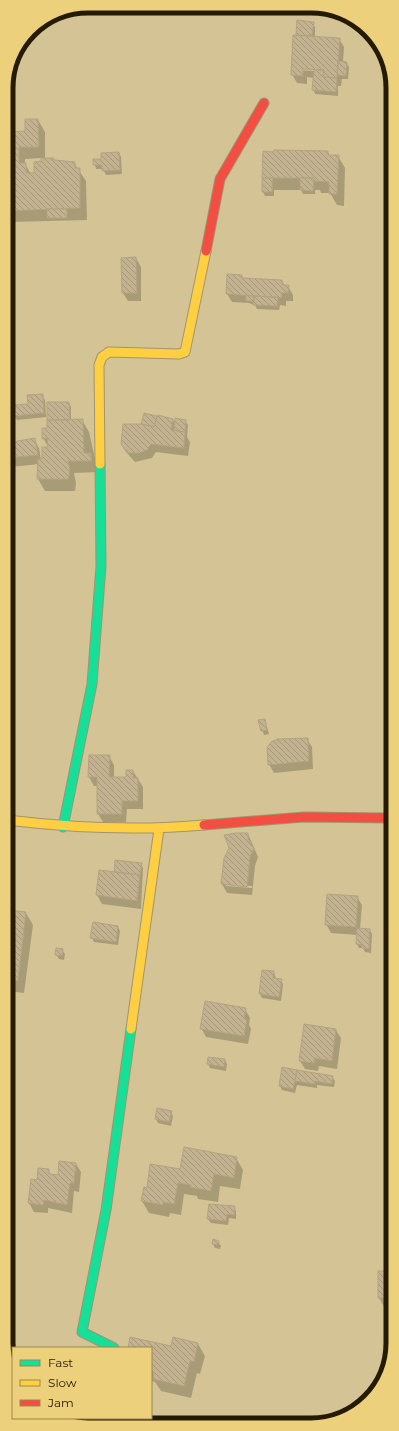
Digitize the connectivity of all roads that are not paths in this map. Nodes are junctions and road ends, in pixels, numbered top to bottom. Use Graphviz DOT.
graph roads {
  1 [pos="264,102"];
  2 [pos="386,818"];
  3 [pos="13,821"];
  4 [pos="63,827"];
  5 [pos="159,830"];
  6 [pos="112,1347"];
  1 -- 4 [label="street"];
  2 -- 5 [label="street"];
  3 -- 4 [label="street"];
  4 -- 5 [label="street"];
  5 -- 6 [label="street"];
}
